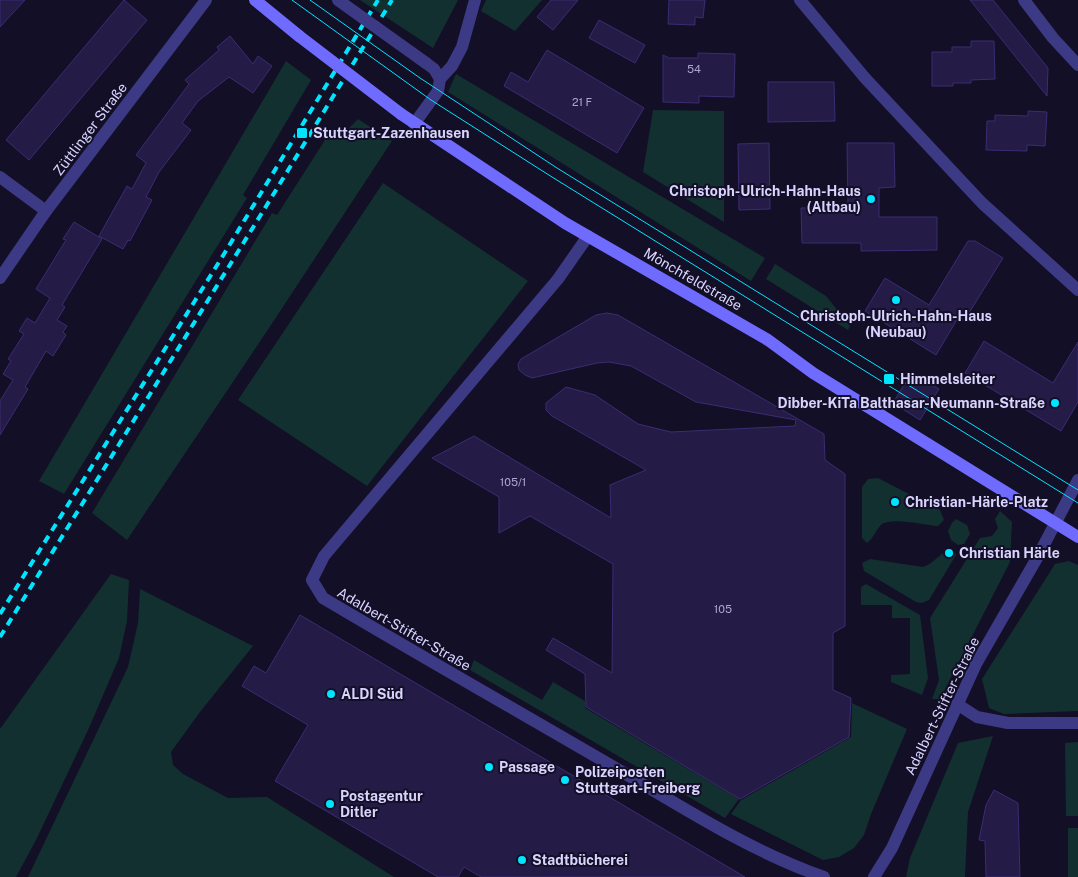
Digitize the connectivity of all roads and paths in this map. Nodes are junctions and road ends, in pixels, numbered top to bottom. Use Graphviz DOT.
graph roads {
  1 [pos="206,0"];
  2 [pos="255,0"];
  3 [pos="338,0"];
  4 [pos="475,0"];
  5 [pos="800,0"];
  6 [pos="1024,0"];
  7 [pos="1078,65"];
  8 [pos="440,79"];
  9 [pos="414,124"];
  10 [pos="0,177"];
  11 [pos="46,212"];
  12 [pos="588,236"];
  13 [pos="0,278"];
  14 [pos="1078,290"];
  15 [pos="1078,480"];
  16 [pos="1056,523"];
  17 [pos="1078,537"];
  18 [pos="957,704"];
  19 [pos="1078,723"];
  20 [pos="824,877"];
  21 [pos="874,877"];
  1 -- 11 [label="street, Züttlinger Straße"];
  2 -- 9 [label="main road, Mönchfeldstraße, bridge"];
  3 -- 8 [label="street, bridge"];
  4 -- 8 [label="street"];
  5 -- 14 [label="street"];
  6 -- 7 [label="street"];
  8 -- 9 [label="street"];
  9 -- 12 [label="main road, Mönchfeldstraße"];
  10 -- 11 [label="street"];
  11 -- 13 [label="street, Züttlinger Straße"];
  12 -- 16 [label="main road, Mönchfeldstraße"];
  12 -- 20 [label="street, Adalbert-Stifter-Straße"];
  15 -- 16 [label="street, Adalbert-Stifter-Straße"];
  16 -- 17 [label="main road, Mönchfeldstraße"];
  16 -- 18 [label="street, Adalbert-Stifter-Straße"];
  18 -- 19 [label="street"];
  18 -- 21 [label="street, Adalbert-Stifter-Straße"];
}
